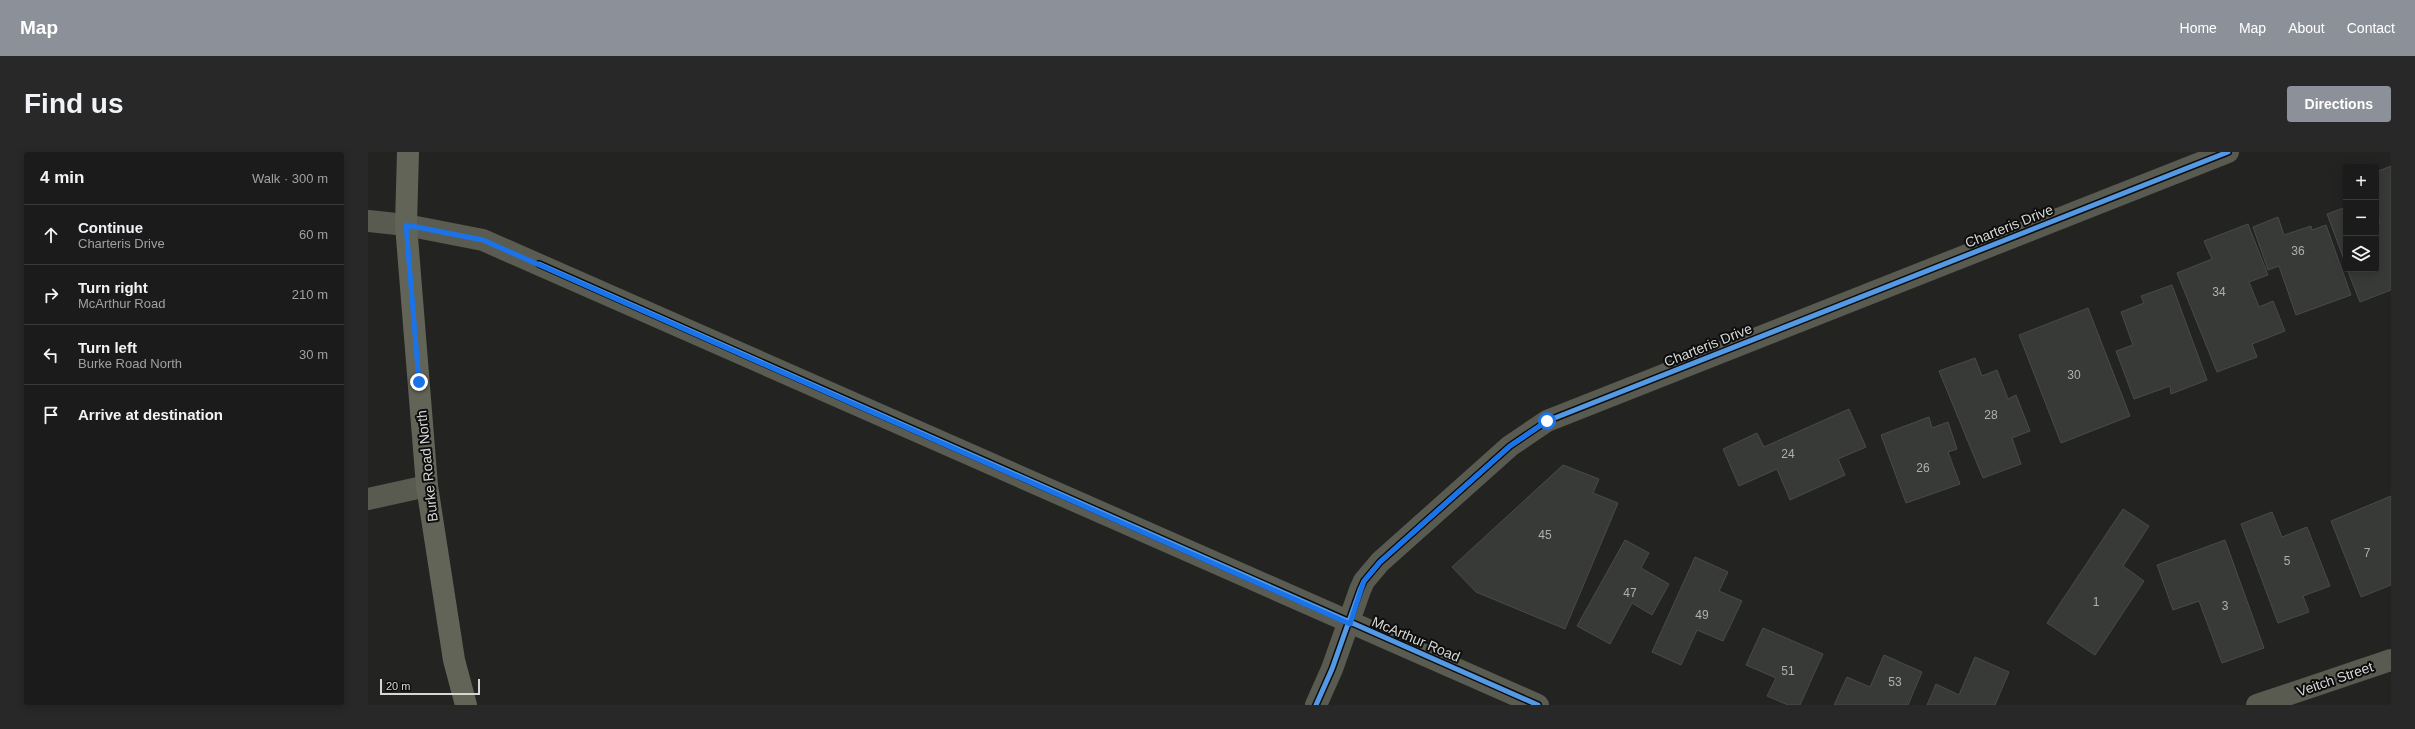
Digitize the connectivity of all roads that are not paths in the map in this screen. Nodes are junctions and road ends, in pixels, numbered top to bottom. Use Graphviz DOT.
graph roads {
  1 [pos="408,152"];
  2 [pos="2228,152"];
  3 [pos="368,221"];
  4 [pos="406,225"];
  5 [pos="427,486"];
  6 [pos="368,499"];
  7 [pos="1350,624"];
  8 [pos="2391,660"];
  9 [pos="466,705"];
  10 [pos="1316,705"];
  11 [pos="1538,705"];
  12 [pos="2257,705"];
  1 -- 4 [label="main road, Burke Road North"];
  2 -- 7 [label="street, Charteris Drive"];
  3 -- 4 [label="street, McArthur Road"];
  4 -- 5 [label="main road, Burke Road North"];
  4 -- 7 [label="street, McArthur Road"];
  5 -- 6 [label="street"];
  5 -- 9 [label="main road, Burke Road North"];
  7 -- 10 [label="street, Charteris Drive"];
  7 -- 11 [label="street, McArthur Road"];
  8 -- 12 [label="street, Veitch Street"];
}
